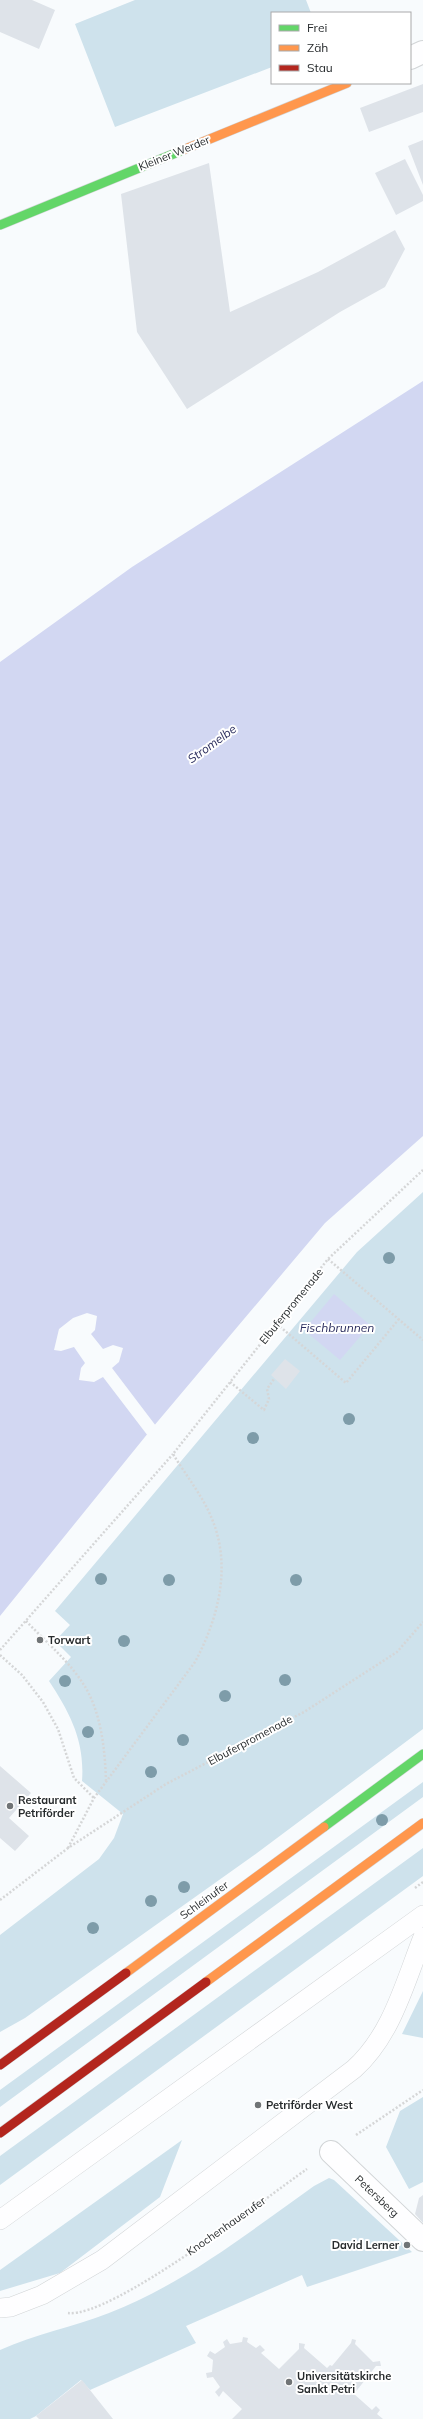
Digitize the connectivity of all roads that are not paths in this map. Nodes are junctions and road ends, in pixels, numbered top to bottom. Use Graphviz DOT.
graph roads {
  1 [pos="423,52"];
  2 [pos="411,58"];
  3 [pos="345,84"];
  4 [pos="0,224"];
  5 [pos="423,1754"];
  6 [pos="423,1823"];
  7 [pos="423,1915"];
  8 [pos="423,1936"];
  9 [pos="0,2065"];
  10 [pos="0,2134"];
  11 [pos="330,2152"];
  12 [pos="0,2220"];
  13 [pos="423,2240"];
  14 [pos="0,2308"];
  1 -- 2 [label="street"];
  3 -- 4 [label="main road, Kleiner Werder"];
  5 -- 9 [label="main road, Schleinufer"];
  6 -- 10 [label="main road"];
  7 -- 12 [label="lane"];
  8 -- 14 [label="lane"];
  11 -- 13 [label="street, Petersberg"];
}
